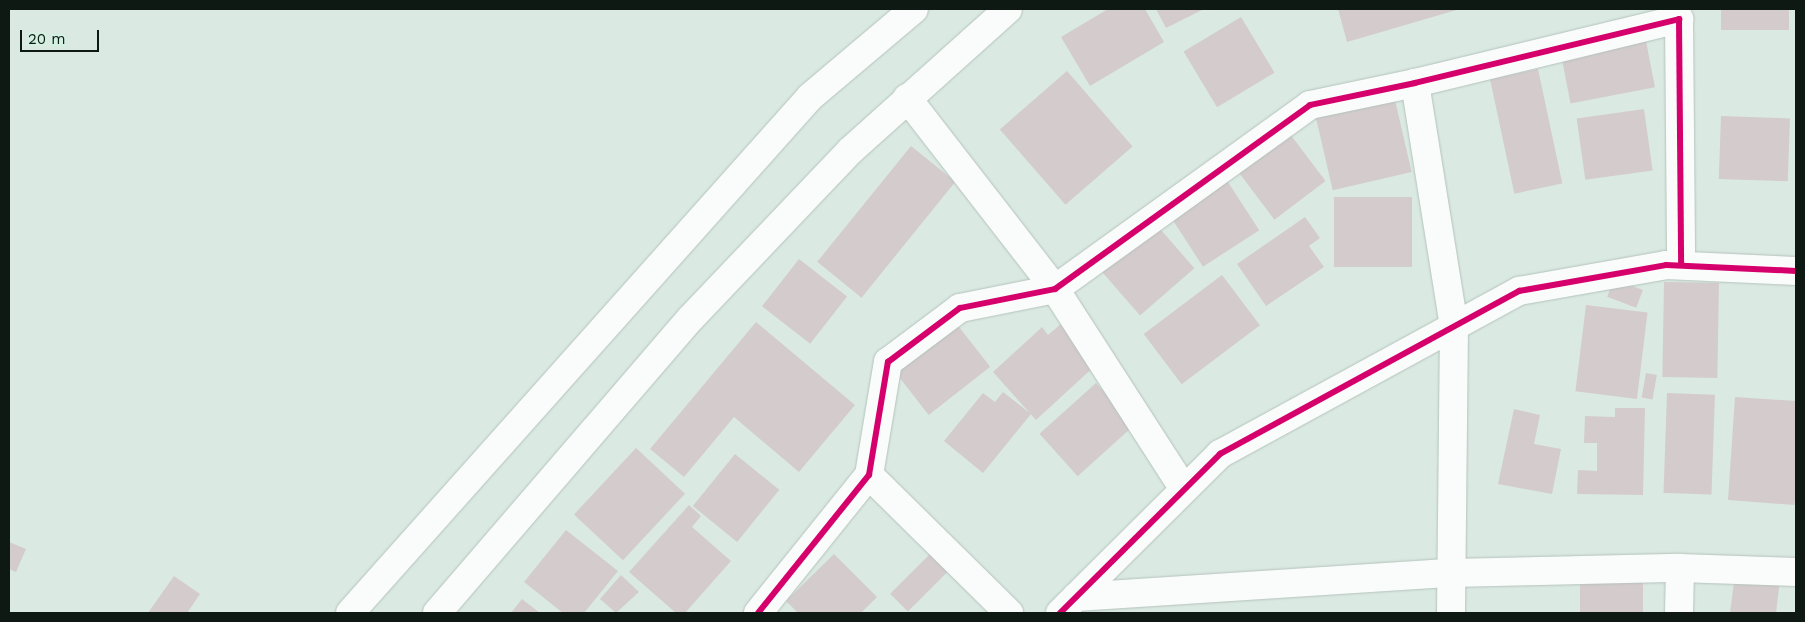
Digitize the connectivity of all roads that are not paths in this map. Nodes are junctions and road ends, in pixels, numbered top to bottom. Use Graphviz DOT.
graph roads {
  1 [pos="914,9"];
  2 [pos="1008,9"];
  3 [pos="1415,83"];
  4 [pos="907,98"];
  5 [pos="1681,265"];
  6 [pos="1796,271"];
  7 [pos="1055,289"];
  8 [pos="1454,327"];
  9 [pos="869,475"];
  10 [pos="1184,489"];
  11 [pos="1680,568"];
  12 [pos="1796,572"];
  13 [pos="1452,573"];
  14 [pos="1068,605"];
  15 [pos="350,613"];
  16 [pos="437,613"];
  17 [pos="758,613"];
  18 [pos="1009,613"];
  19 [pos="1451,613"];
  20 [pos="1679,613"];
  1 -- 15 [label="street"];
  2 -- 4 [label="street"];
  3 -- 5 [label="street"];
  3 -- 7 [label="street"];
  3 -- 8 [label="street"];
  4 -- 7 [label="street"];
  4 -- 16 [label="street"];
  5 -- 6 [label="street"];
  5 -- 8 [label="street"];
  7 -- 9 [label="street"];
  7 -- 10 [label="street"];
  8 -- 10 [label="street"];
  8 -- 13 [label="street"];
  9 -- 17 [label="street"];
  9 -- 18 [label="street"];
  10 -- 14 [label="street"];
  11 -- 12 [label="street"];
  11 -- 13 [label="street"];
  11 -- 20 [label="street"];
  13 -- 14 [label="street"];
  13 -- 19 [label="street"];
}
